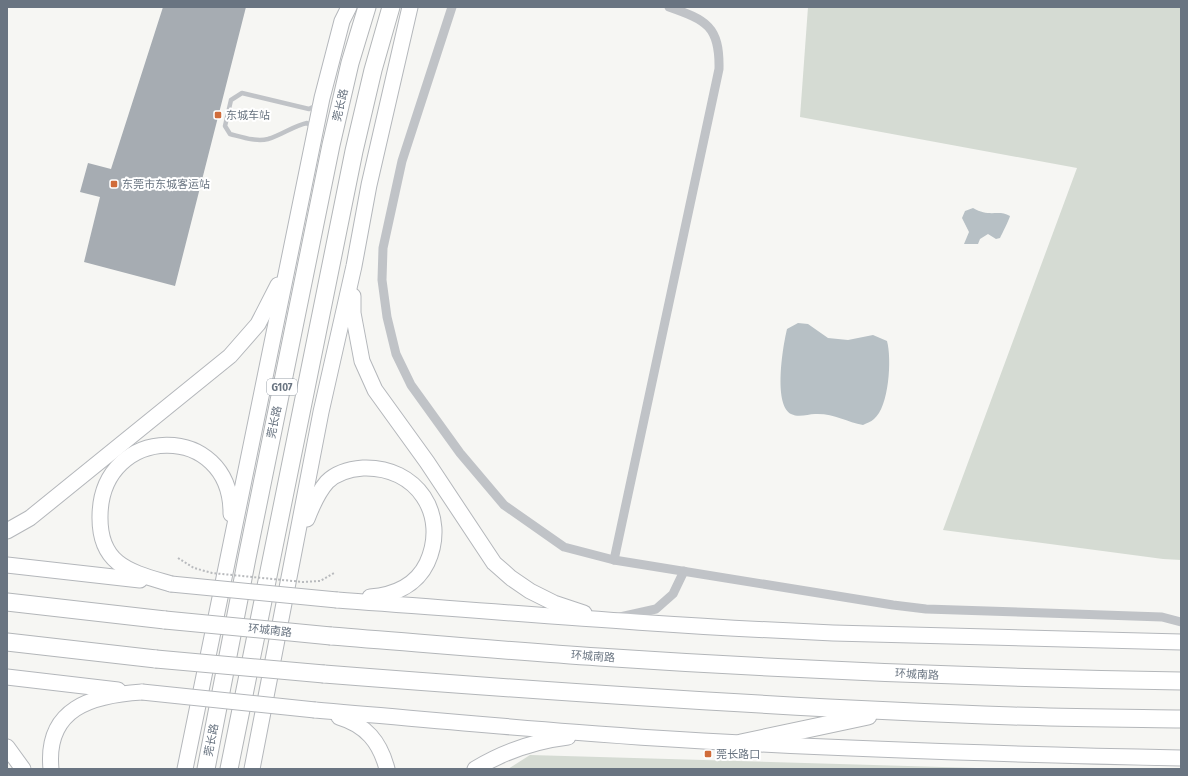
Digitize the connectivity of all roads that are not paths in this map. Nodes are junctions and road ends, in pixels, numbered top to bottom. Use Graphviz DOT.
graph roads {
  1 [pos="349,7"];
  2 [pos="368,7"];
  3 [pos="391,7"];
  4 [pos="410,7"];
  5 [pos="452,7"];
  6 [pos="669,7"];
  7 [pos="322,98"];
  8 [pos="314,136"];
  9 [pos="290,256"];
  10 [pos="354,266"];
  11 [pos="7,531"];
  12 [pos="229,552"];
  13 [pos="614,560"];
  14 [pos="292,562"];
  15 [pos="7,565"];
  16 [pos="684,571"];
  17 [pos="171,584"];
  18 [pos="337,600"];
  19 [pos="7,602"];
  20 [pos="606,620"];
  21 [pos="1181,622"];
  22 [pos="7,642"];
  23 [pos="1181,642"];
  24 [pos="7,677"];
  25 [pos="1181,681"];
  26 [pos="142,692"];
  27 [pos="315,710"];
  28 [pos="892,711"];
  29 [pos="1181,719"];
  30 [pos="594,734"];
  31 [pos="741,743"];
  32 [pos="7,747"];
  33 [pos="1181,758"];
  34 [pos="185,765"];
  35 [pos="252,768"];
  36 [pos="23,769"];
  37 [pos="50,769"];
  38 [pos="206,769"];
  39 [pos="230,769"];
  40 [pos="387,769"];
  41 [pos="475,769"];
  1 -- 7 [label="main road"];
  2 -- 38 [label="highway, 莞长路 / G107"];
  3 -- 39 [label="highway, G107"];
  4 -- 10 [label="main road"];
  5 -- 13 [label="street"];
  6 -- 13 [label="street"];
  7 -- 8 [label="main road"];
  7 -- 8 [label="lane"];
  8 -- 9 [label="main road"];
  9 -- 11 [label="main road"];
  9 -- 12 [label="main road"];
  10 -- 14 [label="main road"];
  10 -- 20 [label="main road"];
  12 -- 17 [label="main road"];
  12 -- 34 [label="main road"];
  13 -- 16 [label="street"];
  14 -- 18 [label="main road"];
  14 -- 35 [label="main road"];
  15 -- 17 [label="main road"];
  16 -- 20 [label="street"];
  16 -- 21 [label="street"];
  17 -- 18 [label="main road, bridge"];
  18 -- 20 [label="main road"];
  19 -- 25 [label="highway, 环城南路, bridge"];
  20 -- 23 [label="main road"];
  22 -- 28 [label="highway, bridge"];
  24 -- 26 [label="main road"];
  26 -- 27 [label="main road, bridge"];
  26 -- 37 [label="main road"];
  27 -- 30 [label="main road"];
  27 -- 40 [label="main road"];
  28 -- 29 [label="highway"];
  28 -- 31 [label="highway"];
  30 -- 31 [label="main road"];
  30 -- 41 [label="main road"];
  31 -- 33 [label="main road"];
  32 -- 36 [label="main road"];
}
